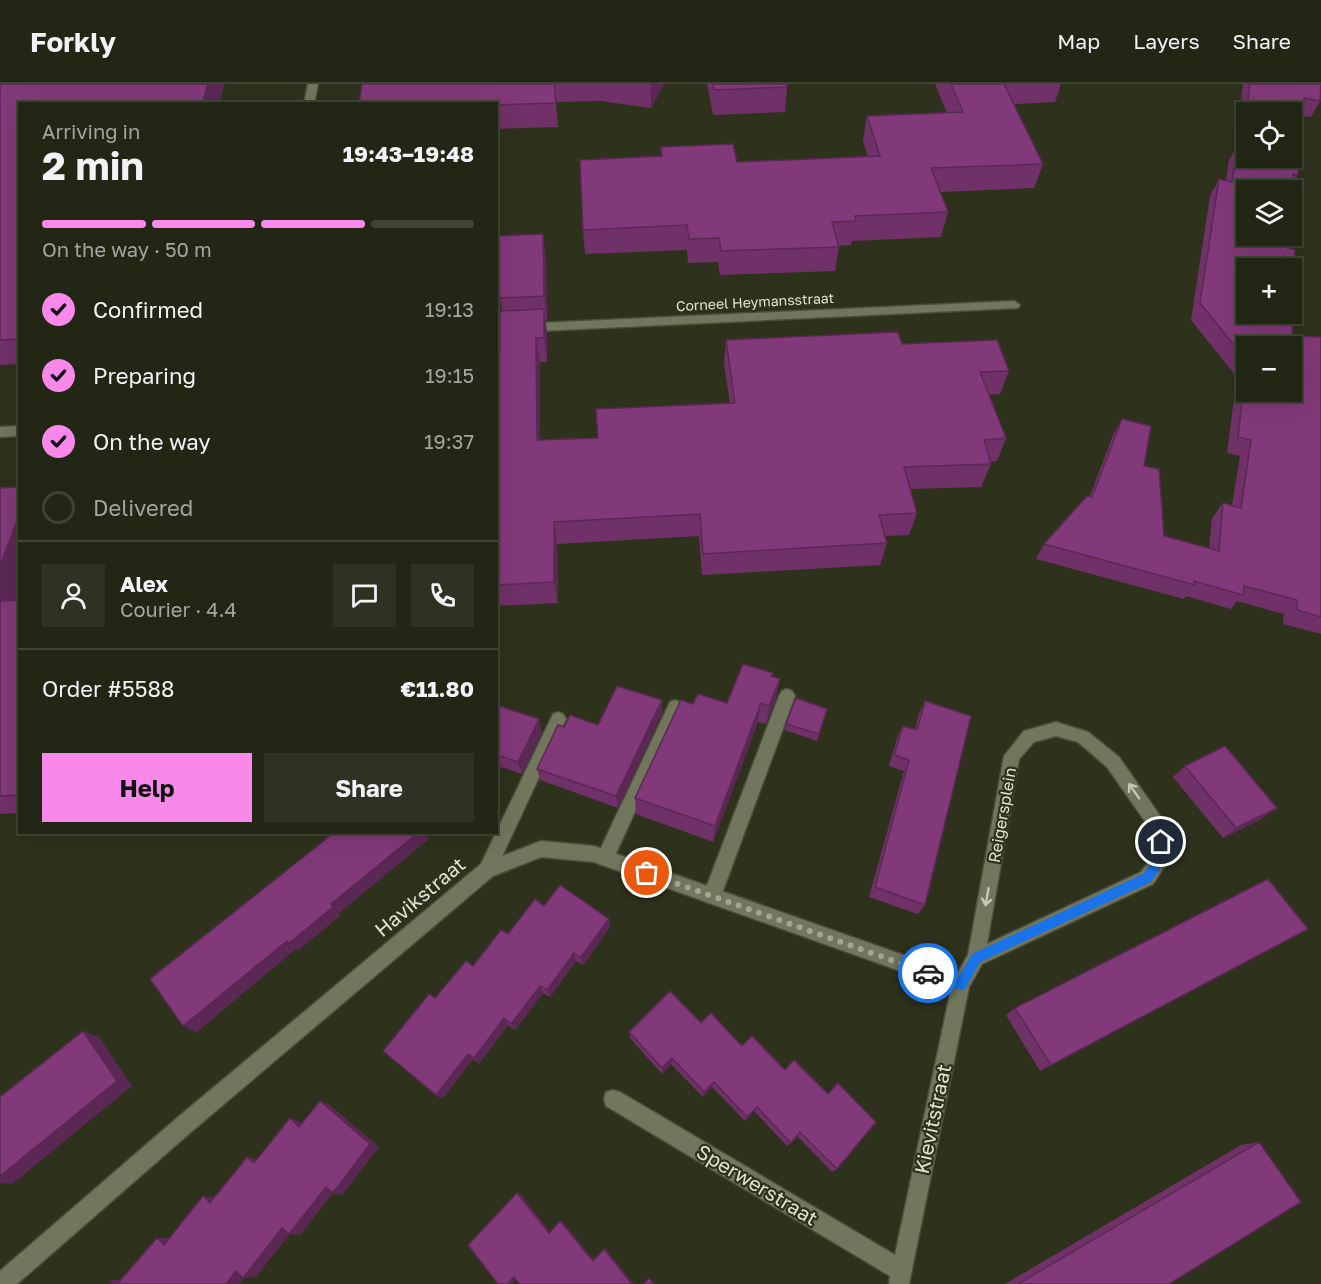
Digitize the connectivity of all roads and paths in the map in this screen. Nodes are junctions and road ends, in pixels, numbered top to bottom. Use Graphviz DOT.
graph roads {
  1 [pos="313,84"];
  2 [pos="309,102"];
  3 [pos="1014,305"];
  4 [pos="498,329"];
  5 [pos="18,431"];
  6 [pos="0,432"];
  7 [pos="787,696"];
  8 [pos="675,707"];
  9 [pos="558,719"];
  10 [pos="605,858"];
  11 [pos="487,870"];
  12 [pos="712,896"];
  13 [pos="976,958"];
  14 [pos="961,984"];
  15 [pos="613,1099"];
  16 [pos="900,1278"];
  17 [pos="1,1284"];
  1 -- 2 [label="street"];
  3 -- 4 [label="street, Corneel Heymansstraat"];
  5 -- 6 [label="street"];
  7 -- 12 [label="street"];
  8 -- 10 [label="street"];
  9 -- 11 [label="street"];
  10 -- 11 [label="street, Havikstraat"];
  10 -- 12 [label="street, Havikstraat"];
  11 -- 17 [label="street, Havikstraat"];
  12 -- 14 [label="street, Havikstraat"];
  13 -- 13 [label="street, Reigersplein, one-way"];
  13 -- 14 [label="street, Kievitstraat"];
  14 -- 16 [label="street, Kievitstraat"];
  15 -- 16 [label="street, Sperwerstraat"];
}
